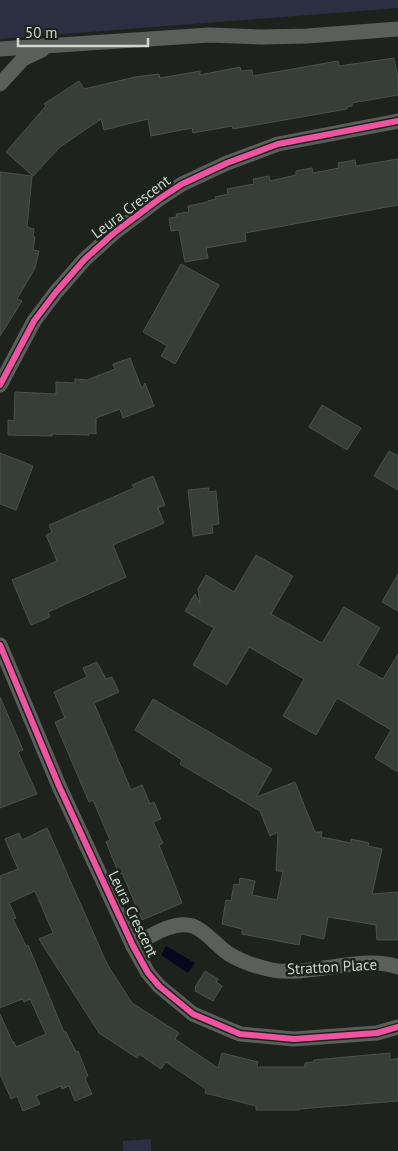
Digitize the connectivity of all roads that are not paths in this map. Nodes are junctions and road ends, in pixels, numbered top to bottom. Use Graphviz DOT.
graph roads {
  1 [pos="398,29"];
  2 [pos="50,46"];
  3 [pos="0,48"];
  4 [pos="0,84"];
  5 [pos="398,121"];
  6 [pos="0,385"];
  7 [pos="0,645"];
  8 [pos="133,946"];
  9 [pos="398,966"];
  10 [pos="398,1027"];
  1 -- 2 [label="street"];
  2 -- 3 [label="street"];
  2 -- 4 [label="street"];
  5 -- 6 [label="street, Leura Crescent"];
  7 -- 8 [label="street, Leura Crescent"];
  8 -- 9 [label="street, Stratton Place"];
  8 -- 10 [label="street, Leura Crescent"];
}
